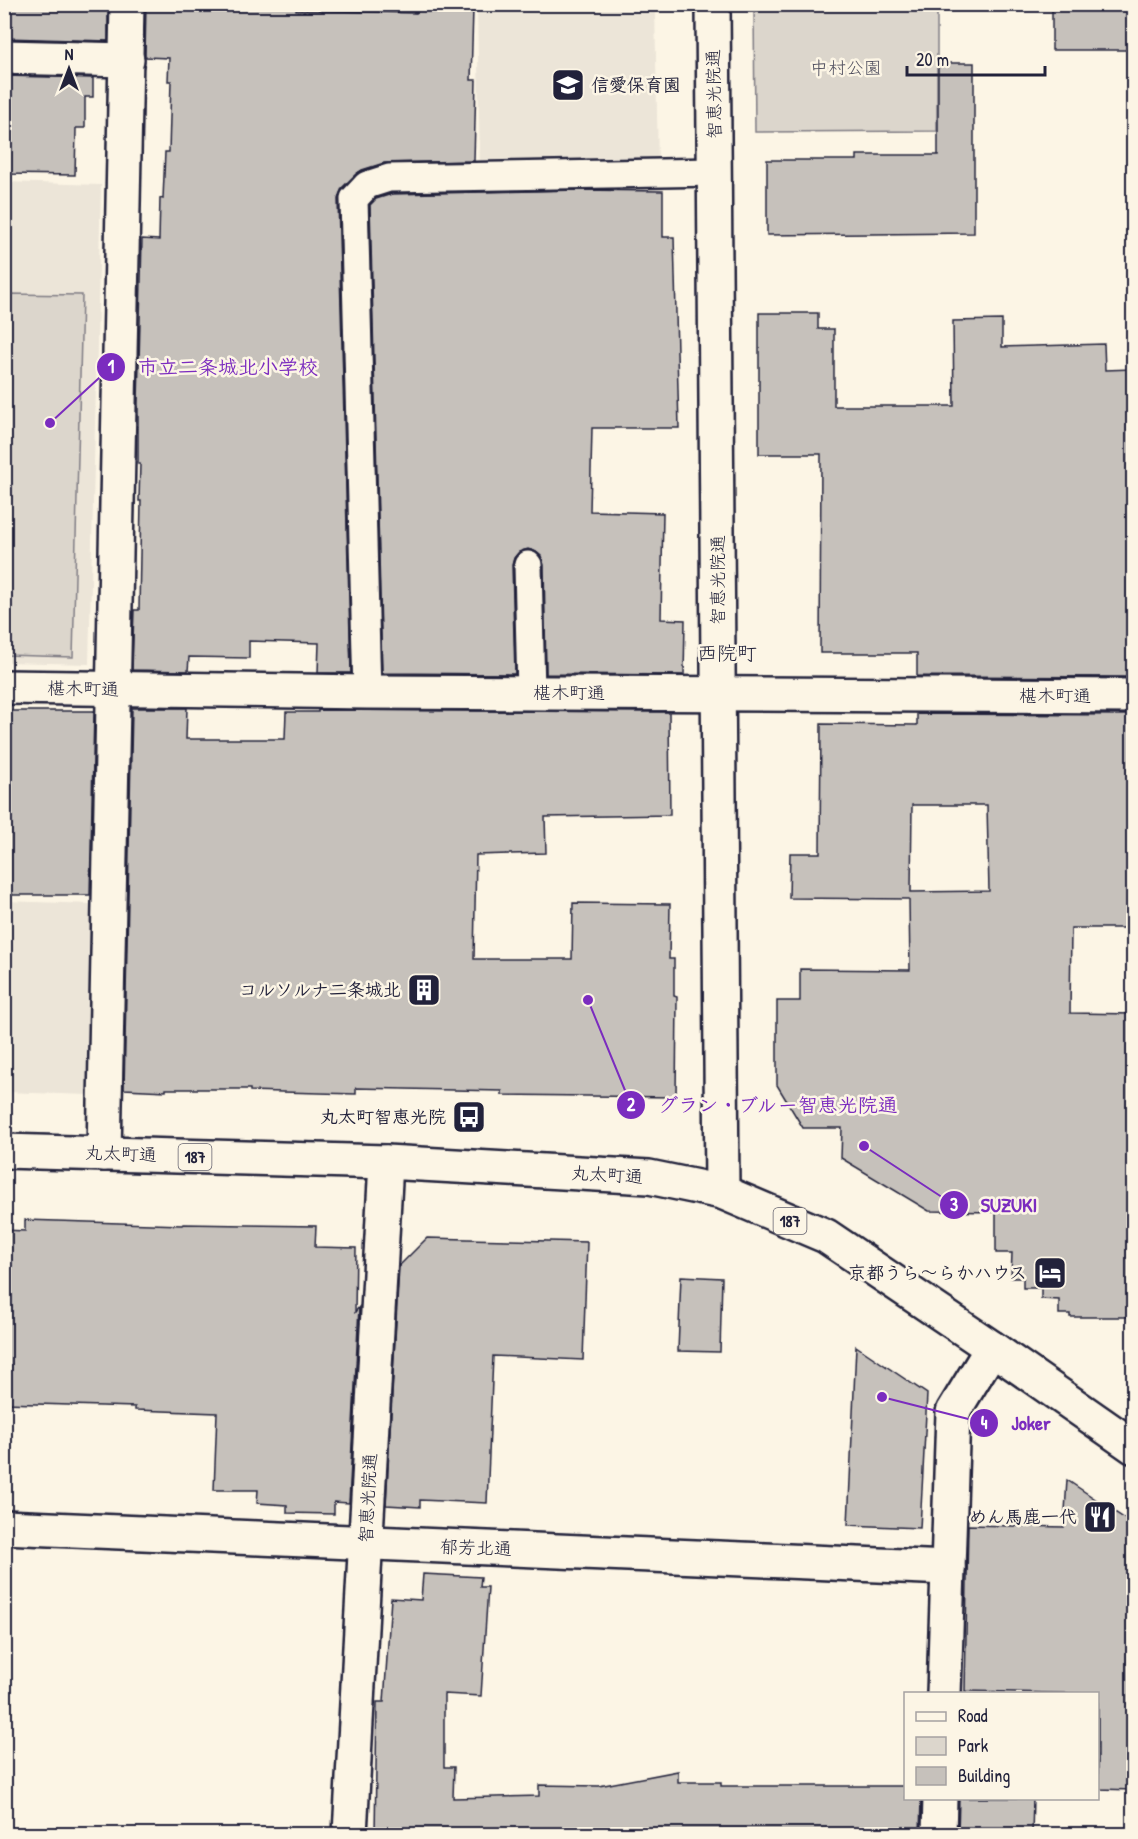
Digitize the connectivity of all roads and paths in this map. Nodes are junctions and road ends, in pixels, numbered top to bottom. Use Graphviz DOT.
graph roads {
  1 [pos="127,4"];
  2 [pos="713,4"];
  3 [pos="4,57"];
  4 [pos="127,60"];
  5 [pos="715,172"];
  6 [pos="528,565"];
  7 [pos="4,687"];
  8 [pos="114,690"];
  9 [pos="366,692"];
  10 [pos="531,693"];
  11 [pos="719,693"];
  12 [pos="1134,696"];
  13 [pos="4,1151"];
  14 [pos="104,1154"];
  15 [pos="386,1162"];
  16 [pos="722,1192"];
  17 [pos="992,1348"];
  18 [pos="1134,1447"];
  19 [pos="4,1527"];
  20 [pos="366,1543"];
  21 [pos="948,1568"];
  22 [pos="944,1692"];
  23 [pos="940,1800"];
  24 [pos="350,1834"];
  25 [pos="939,1834"];
  1 -- 4 [label="street"];
  2 -- 5 [label="street, 智恵光院通"];
  3 -- 4 [label="street"];
  4 -- 8 [label="street"];
  5 -- 9 [label="lane"];
  5 -- 11 [label="street, 智恵光院通"];
  6 -- 10 [label="lane"];
  7 -- 8 [label="street, 椹木町通"];
  8 -- 9 [label="street, 椹木町通"];
  8 -- 14 [label="street"];
  9 -- 10 [label="street, 椹木町通"];
  10 -- 11 [label="street, 椹木町通"];
  11 -- 12 [label="street, 椹木町通"];
  11 -- 16 [label="street, 智恵光院通"];
  13 -- 14 [label="street, 丸太町通 / 187"];
  14 -- 15 [label="street, 丸太町通 / 187"];
  15 -- 16 [label="street, 丸太町通 / 187"];
  15 -- 20 [label="street, 智恵光院通"];
  16 -- 17 [label="street, 丸太町通 / 187"];
  17 -- 18 [label="street, 丸太町通 / 187"];
  17 -- 21 [label="street"];
  19 -- 20 [label="street, 郁芳北通"];
  20 -- 21 [label="street, 郁芳北通"];
  20 -- 24 [label="street, 智恵光院通"];
  21 -- 22 [label="street"];
  23 -- 25 [label="street"];
}
